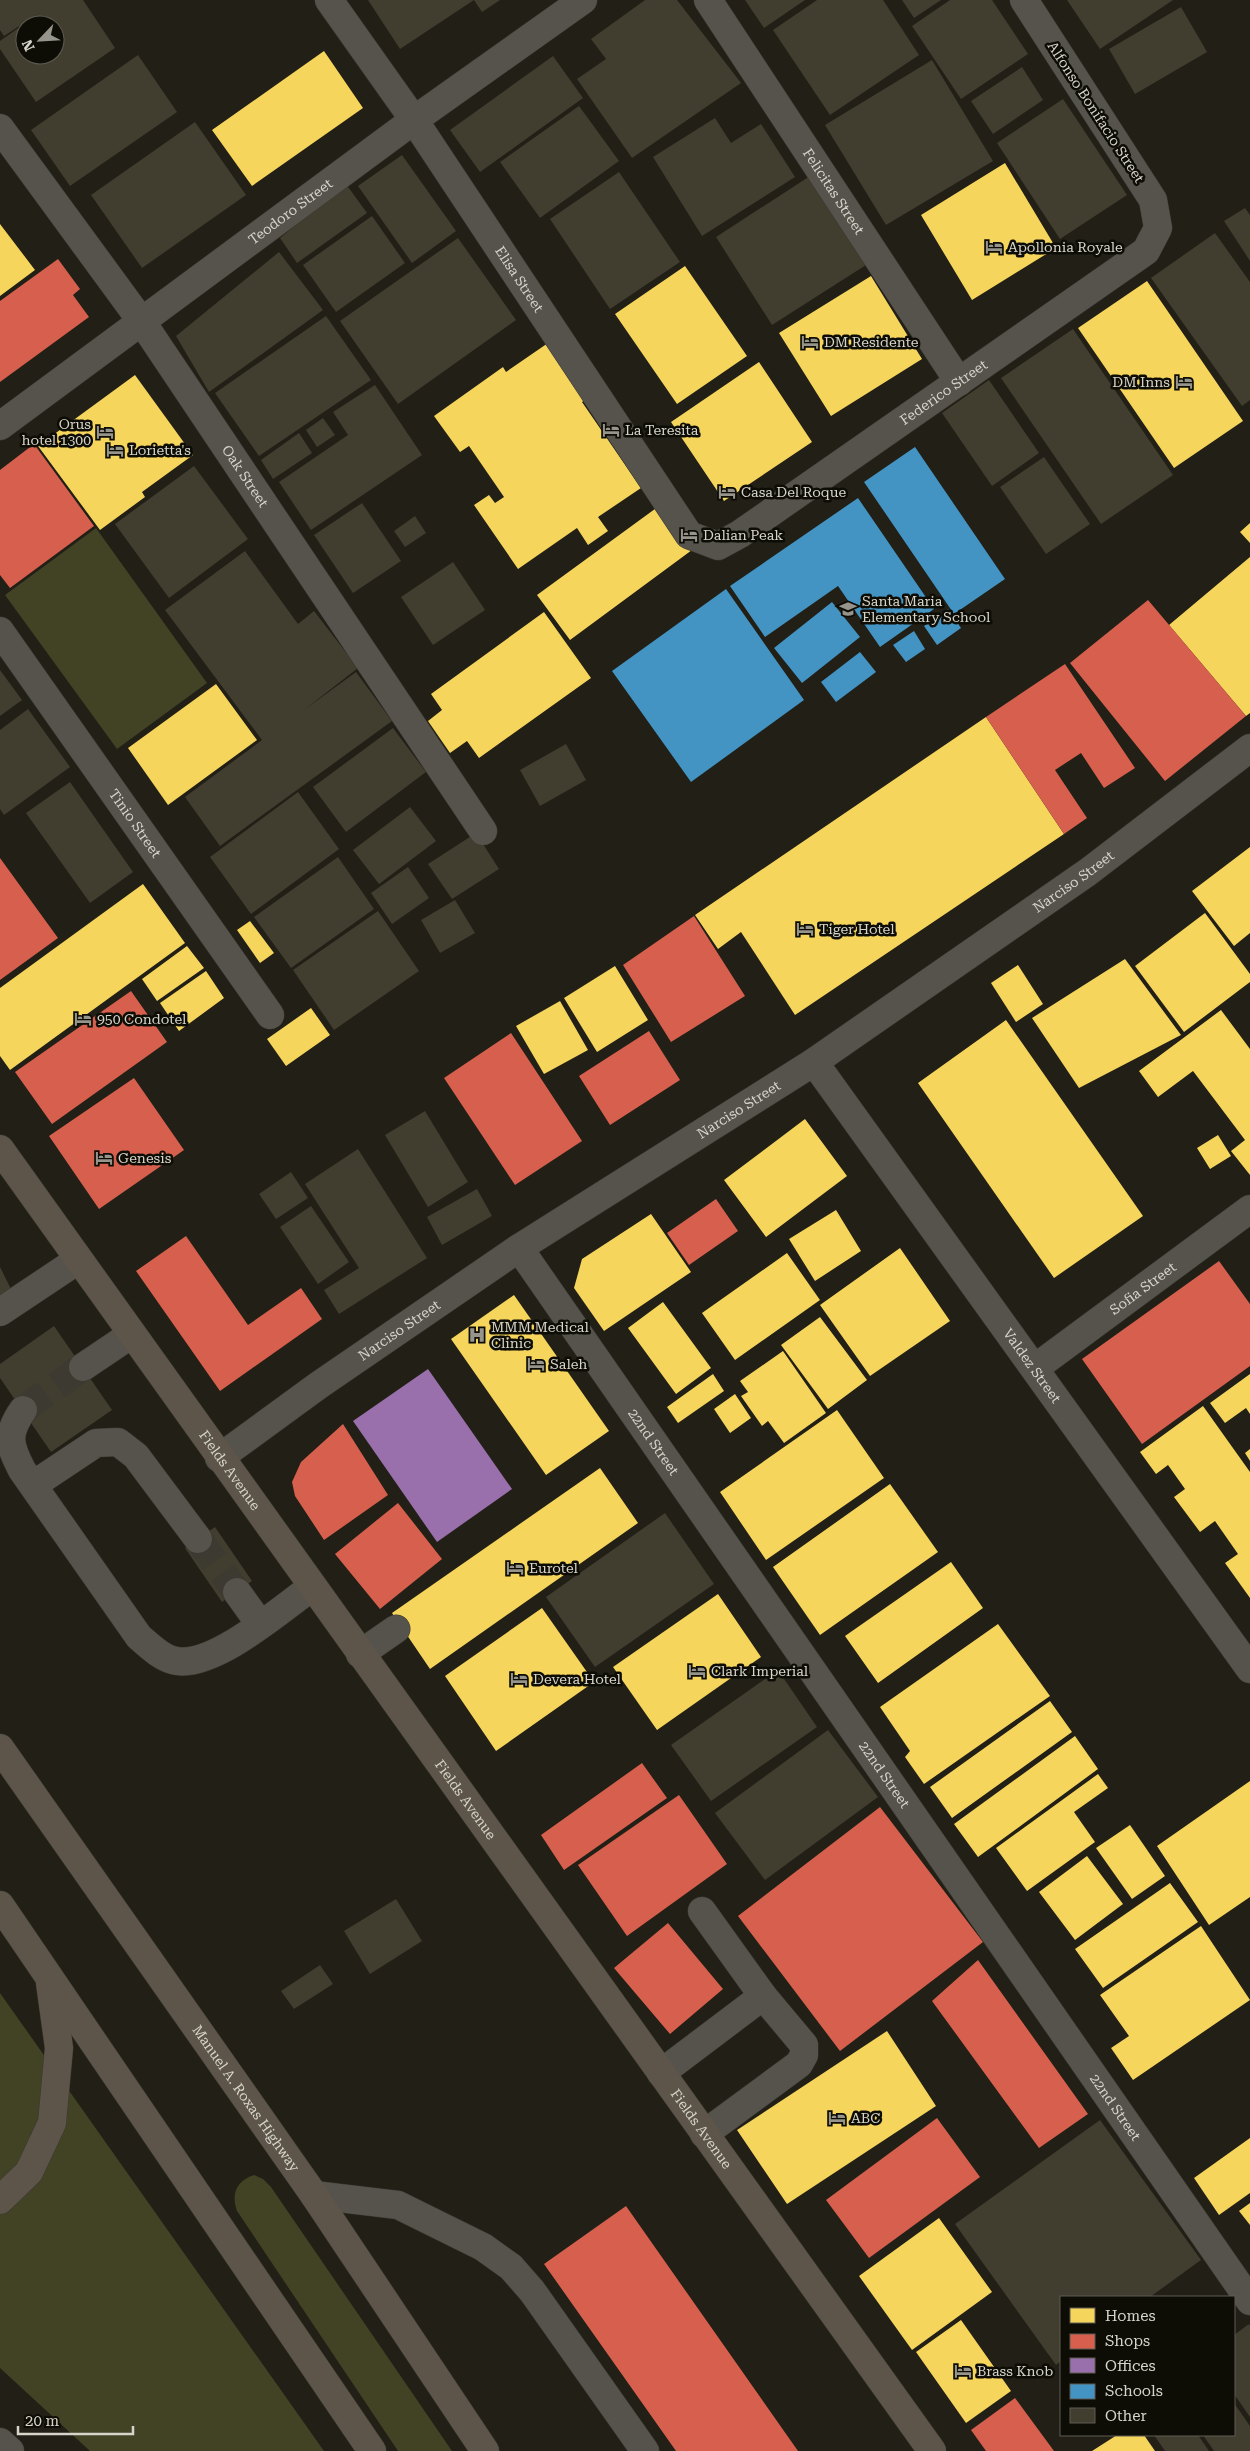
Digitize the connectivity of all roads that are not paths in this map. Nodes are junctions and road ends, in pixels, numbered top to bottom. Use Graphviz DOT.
graph roads {
  1 [pos="329,0"];
  2 [pos="583,0"];
  3 [pos="708,0"];
  4 [pos="1024,0"];
  5 [pos="414,120"];
  6 [pos="0,128"];
  7 [pos="1158,228"];
  8 [pos="142,322"];
  9 [pos="959,382"];
  10 [pos="0,426"];
  11 [pos="718,546"];
  12 [pos="0,631"];
  13 [pos="1250,748"];
  14 [pos="483,831"];
  15 [pos="270,1015"];
  16 [pos="814,1062"];
  17 [pos="0,1149"];
  18 [pos="1250,1209"];
  19 [pos="519,1248"];
  20 [pos="78,1260"];
  21 [pos="0,1312"];
  22 [pos="132,1334"];
  23 [pos="82,1367"];
  24 [pos="1035,1368"];
  25 [pos="22,1410"];
  26 [pos="219,1458"];
  27 [pos="33,1485"];
  28 [pos="198,1539"];
  29 [pos="312,1587"];
  30 [pos="237,1592"];
  31 [pos="260,1624"];
  32 [pos="396,1629"];
  33 [pos="360,1654"];
  34 [pos="1249,1666"];
  35 [pos="0,1748"];
  36 [pos="0,1905"];
  37 [pos="702,1911"];
  38 [pos="49,1976"];
  39 [pos="763,1996"];
  40 [pos="661,2073"];
  41 [pos="704,2134"];
  42 [pos="314,2196"];
  43 [pos="0,2200"];
  44 [pos="1250,2301"];
  45 [pos="0,2442"];
  46 [pos="10,2451"];
  47 [pos="372,2451"];
  48 [pos="485,2451"];
  49 [pos="645,2451"];
  50 [pos="932,2451"];
  1 -- 5 [label="street, Elisa Street"];
  2 -- 5 [label="street, Teodoro Street"];
  3 -- 9 [label="street, Felicitas Street"];
  4 -- 7 [label="street, Alfonso Bonifacio Street"];
  5 -- 8 [label="street, Teodoro Street"];
  5 -- 11 [label="street, Elisa Street"];
  6 -- 8 [label="street, Oak Street"];
  7 -- 9 [label="street, Federico Street"];
  8 -- 10 [label="street, Teodoro Street"];
  8 -- 14 [label="street, Oak Street"];
  9 -- 11 [label="street, Federico Street"];
  12 -- 15 [label="street, Tinio Street"];
  13 -- 16 [label="street, Narciso Street"];
  16 -- 19 [label="street, Narciso Street"];
  16 -- 24 [label="street, Valdez Street"];
  17 -- 20 [label="main road, Fields Avenue"];
  18 -- 24 [label="street, Sofia Street"];
  19 -- 26 [label="street, Narciso Street"];
  19 -- 44 [label="street, 22nd Street"];
  20 -- 21 [label="street"];
  20 -- 22 [label="main road, Fields Avenue"];
  22 -- 23 [label="street"];
  22 -- 26 [label="main road, Fields Avenue"];
  24 -- 34 [label="street, Valdez Street"];
  25 -- 27 [label="street"];
  26 -- 29 [label="main road, Fields Avenue"];
  27 -- 28 [label="street"];
  27 -- 31 [label="street"];
  29 -- 31 [label="street"];
  29 -- 33 [label="main road, Fields Avenue"];
  30 -- 31 [label="street"];
  32 -- 33 [label="street"];
  33 -- 40 [label="main road, Fields Avenue"];
  35 -- 42 [label="main road, Manuel A. Roxas Highway"];
  36 -- 38 [label="main road"];
  37 -- 39 [label="street"];
  38 -- 43 [label="main road"];
  38 -- 47 [label="main road"];
  39 -- 40 [label="street"];
  39 -- 41 [label="street"];
  40 -- 41 [label="main road, Fields Avenue"];
  41 -- 50 [label="main road, Fields Avenue"];
  42 -- 48 [label="main road, Manuel A. Roxas Highway"];
  42 -- 49 [label="street"];
  45 -- 46 [label="street"];
}
